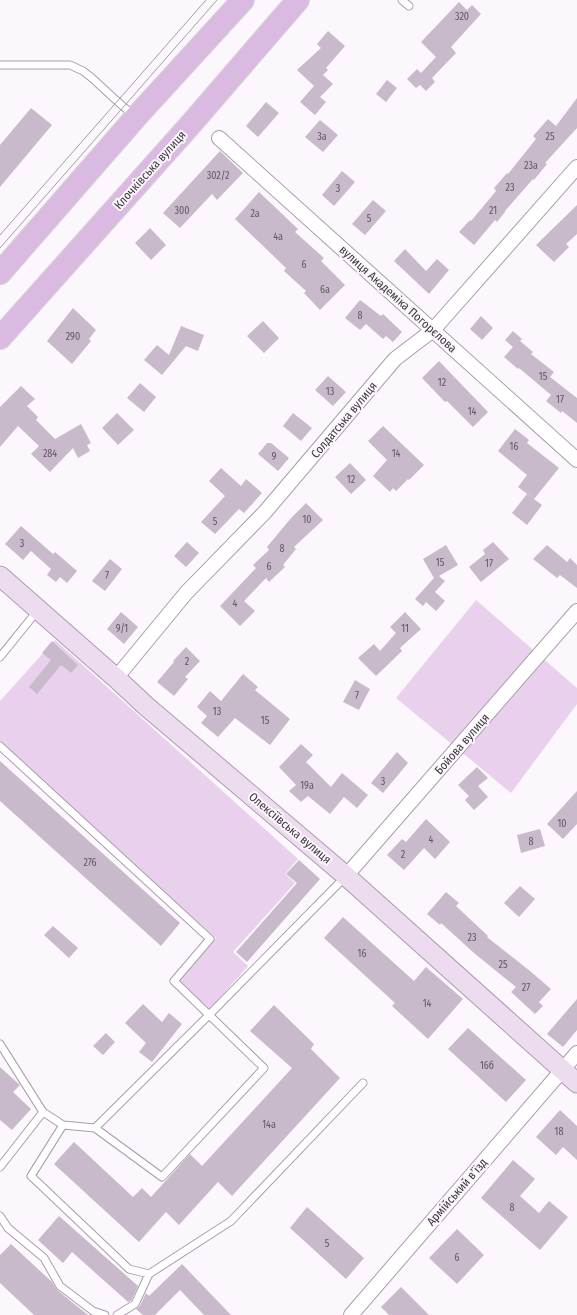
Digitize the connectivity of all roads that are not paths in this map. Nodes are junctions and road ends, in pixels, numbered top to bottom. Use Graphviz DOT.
graph roads {
  1 [pos="243,0"];
  2 [pos="298,0"];
  3 [pos="402,0"];
  4 [pos="409,6"];
  5 [pos="0,65"];
  6 [pos="136,117"];
  7 [pos="219,138"];
  8 [pos="577,167"];
  9 [pos="0,273"];
  10 [pos="433,330"];
  11 [pos="0,338"];
  12 [pos="577,460"];
  13 [pos="0,576"];
  14 [pos="39,610"];
  15 [pos="577,612"];
  16 [pos="0,657"];
  17 [pos="116,678"];
  18 [pos="0,746"];
  19 [pos="346,876"];
  20 [pos="210,1015"];
  21 [pos="0,1044"];
  22 [pos="577,1053"];
  23 [pos="562,1070"];
  24 [pos="363,1083"];
  25 [pos="577,1083"];
  26 [pos="44,1112"];
  27 [pos="62,1125"];
  28 [pos="95,1128"];
  29 [pos="0,1167"];
  30 [pos="0,1216"];
  31 [pos="149,1274"];
  32 [pos="106,1315"];
  33 [pos="118,1315"];
  34 [pos="351,1315"];
  1 -- 6 [label="main road"];
  2 -- 11 [label="main road, Клочківська вулиця"];
  3 -- 4 [label="lane"];
  5 -- 6 [label="lane"];
  6 -- 9 [label="main road"];
  7 -- 10 [label="street, вулиця Академіка Погорєлова"];
  8 -- 10 [label="street, Солдатська вулиця"];
  10 -- 12 [label="street, вулиця Академіка Погорєлова"];
  10 -- 17 [label="street, Солдатська вулиця"];
  13 -- 14 [label="street, Олексіївська вулиця"];
  14 -- 16 [label="lane"];
  14 -- 17 [label="street, Олексіївська вулиця"];
  15 -- 19 [label="street, Бойова вулиця"];
  17 -- 19 [label="street, Олексіївська вулиця"];
  18 -- 20 [label="lane"];
  19 -- 20 [label="lane"];
  19 -- 23 [label="street, Олексіївська вулиця"];
  20 -- 28 [label="lane"];
  20 -- 28 [label="lane"];
  21 -- 26 [label="lane"];
  22 -- 23 [label="street, Армійський в’їзд"];
  23 -- 25 [label="street, Олексіївська вулиця"];
  23 -- 34 [label="street, Армійський в’їзд"];
  24 -- 31 [label="lane"];
  26 -- 27 [label="lane"];
  26 -- 29 [label="lane"];
  27 -- 28 [label="lane"];
  27 -- 31 [label="lane"];
  30 -- 32 [label="lane"];
  31 -- 33 [label="lane"];
}
